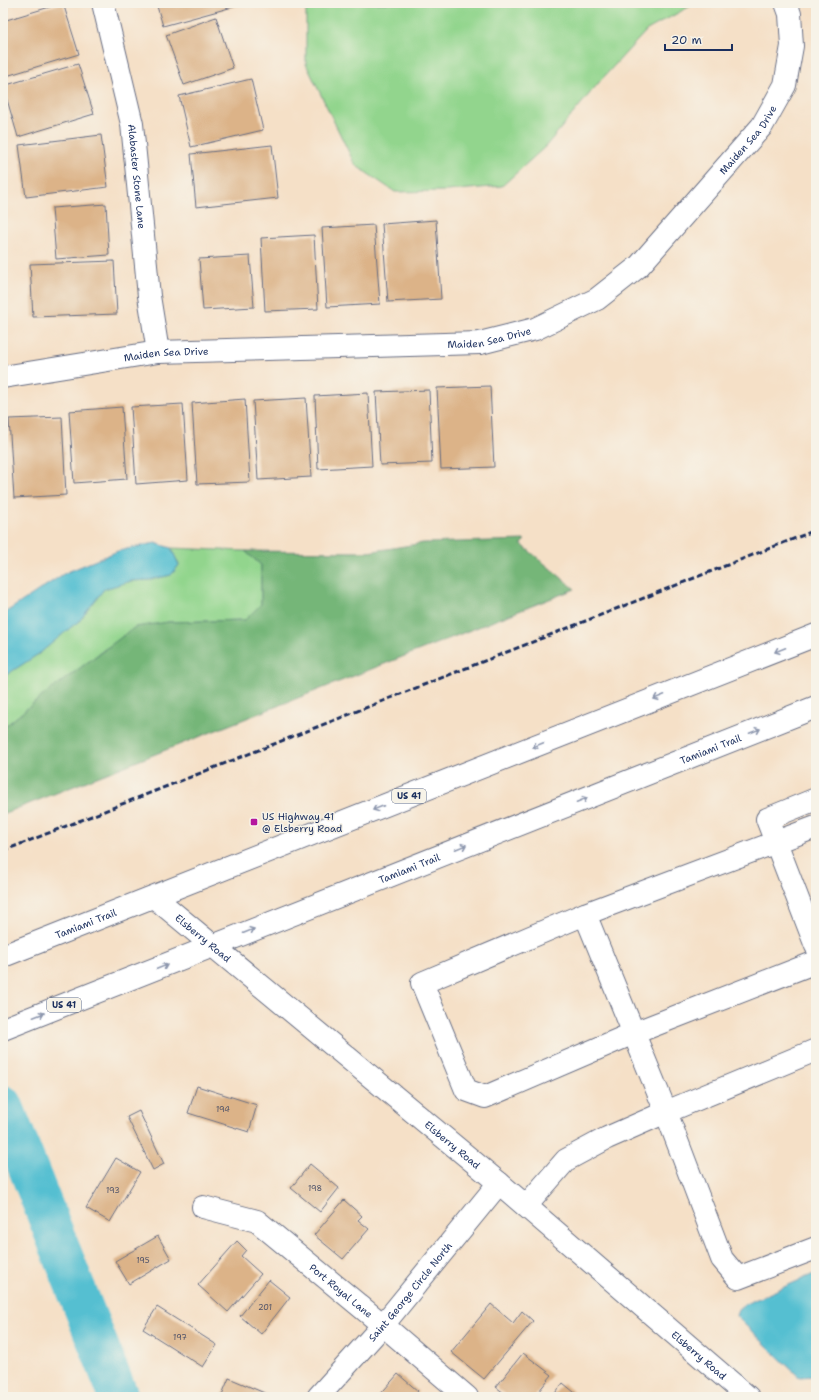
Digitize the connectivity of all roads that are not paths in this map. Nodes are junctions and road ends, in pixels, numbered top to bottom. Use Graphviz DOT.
graph roads {
  1 [pos="103,3"];
  2 [pos="786,3"];
  3 [pos="158,352"];
  4 [pos="4,376"];
  5 [pos="816,635"];
  6 [pos="816,707"];
  7 [pos="816,799"];
  8 [pos="816,826"];
  9 [pos="776,842"];
  10 [pos="154,897"];
  11 [pos="809,909"];
  12 [pos="585,914"];
  13 [pos="213,946"];
  14 [pos="816,946"];
  15 [pos="3,956"];
  16 [pos="816,962"];
  17 [pos="3,1029"];
  18 [pos="634,1033"];
  19 [pos="816,1050"];
  20 [pos="666,1112"];
  21 [pos="499,1183"];
  22 [pos="526,1206"];
  23 [pos="202,1207"];
  24 [pos="816,1248"];
  25 [pos="383,1325"];
  26 [pos="318,1397"];
  27 [pos="467,1397"];
  28 [pos="748,1397"];
  1 -- 3 [label="street, Alabaster Stone Lane"];
  2 -- 3 [label="street, Maiden Sea Drive"];
  3 -- 4 [label="street, Maiden Sea Drive"];
  5 -- 10 [label="street, Tamiami Trail / US 41, one-way"];
  13 -- 6 [label="street, Tamiami Trail / US 41, one-way"];
  7 -- 9 [label="street"];
  8 -- 9 [label="street"];
  9 -- 11 [label="street"];
  9 -- 12 [label="street"];
  10 -- 13 [label="street, Elsberry Road"];
  10 -- 15 [label="street, Tamiami Trail / US 41"];
  11 -- 14 [label="street"];
  12 -- 18 [label="street"];
  12 -- 18 [label="street"];
  17 -- 13 [label="street, Tamiami Trail / US 41, one-way"];
  13 -- 21 [label="street, Elsberry Road"];
  16 -- 18 [label="street"];
  18 -- 20 [label="street"];
  19 -- 20 [label="street"];
  20 -- 22 [label="street"];
  20 -- 24 [label="street"];
  21 -- 22 [label="street, Elsberry Road"];
  21 -- 25 [label="street, Saint George Circle North"];
  22 -- 28 [label="street, Elsberry Road"];
  23 -- 25 [label="street, Port Royal Lane"];
  25 -- 26 [label="street, Saint George Circle North"];
  25 -- 27 [label="street, Port Royal Lane"];
}
